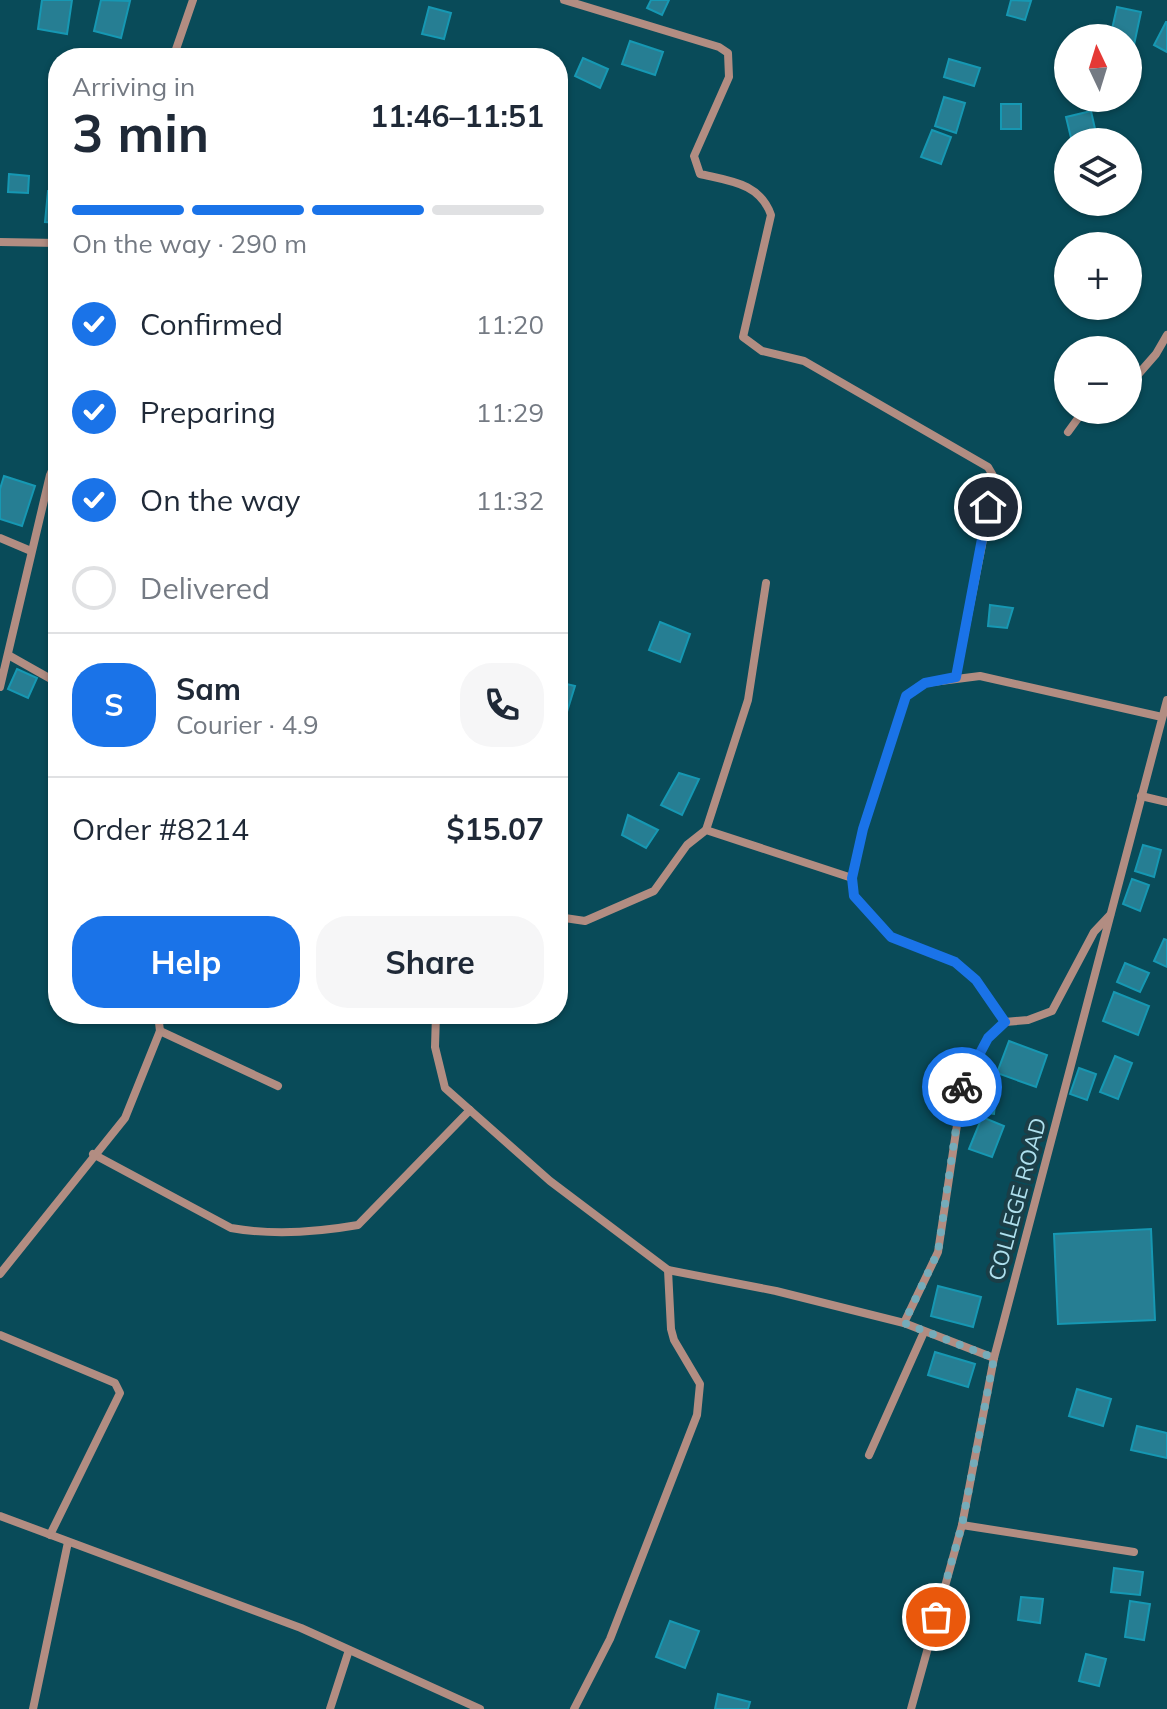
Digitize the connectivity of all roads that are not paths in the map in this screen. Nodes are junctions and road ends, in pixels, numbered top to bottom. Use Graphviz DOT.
graph roads {
  1 [pos="193,0"];
  2 [pos="564,0"];
  3 [pos="176,48"];
  4 [pos="0,242"];
  5 [pos="48,243"];
  6 [pos="1167,335"];
  7 [pos="1142,370"];
  8 [pos="1074,424"];
  9 [pos="1068,432"];
  10 [pos="48,492"];
  11 [pos="0,538"];
  12 [pos="31,551"];
  13 [pos="766,583"];
  14 [pos="10,656"];
  15 [pos="48,677"];
  16 [pos="956,677"];
  17 [pos="0,687"];
  18 [pos="1167,700"];
  19 [pos="1162,717"];
  20 [pos="1141,796"];
  21 [pos="1167,802"];
  22 [pos="706,830"];
  23 [pos="852,878"];
  24 [pos="1111,914"];
  25 [pos="568,918"];
  26 [pos="1005,1022"];
  27 [pos="159,1024"];
  28 [pos="436,1024"];
  29 [pos="160,1031"];
  30 [pos="278,1086"];
  31 [pos="470,1110"];
  32 [pos="93,1154"];
  33 [pos="668,1270"];
  34 [pos="1,1271"];
  35 [pos="904,1323"];
  36 [pos="924,1332"];
  37 [pos="0,1335"];
  38 [pos="994,1358"];
  39 [pos="869,1455"];
  40 [pos="0,1516"];
  41 [pos="962,1525"];
  42 [pos="50,1535"];
  43 [pos="68,1542"];
  44 [pos="1134,1552"];
  45 [pos="349,1650"];
  46 [pos="469,1707"];
  47 [pos="33,1709"];
  48 [pos="330,1709"];
  49 [pos="480,1709"];
  50 [pos="574,1709"];
  51 [pos="911,1709"];
  1 -- 3 [label="street"];
  2 -- 16 [label="street"];
  4 -- 5 [label="street"];
  6 -- 7 [label="street"];
  8 -- 9 [label="street"];
  10 -- 12 [label="street"];
  11 -- 12 [label="street"];
  12 -- 14 [label="street"];
  13 -- 22 [label="street"];
  14 -- 15 [label="street"];
  14 -- 17 [label="street"];
  16 -- 19 [label="street"];
  16 -- 23 [label="street"];
  18 -- 19 [label="street, COLLEGE ROAD"];
  19 -- 20 [label="street, COLLEGE ROAD"];
  20 -- 21 [label="street"];
  20 -- 24 [label="street, COLLEGE ROAD"];
  22 -- 23 [label="street"];
  22 -- 25 [label="street"];
  23 -- 26 [label="street"];
  24 -- 26 [label="street"];
  24 -- 38 [label="street, COLLEGE ROAD"];
  26 -- 35 [label="street"];
  27 -- 29 [label="street"];
  28 -- 31 [label="street"];
  29 -- 30 [label="street"];
  29 -- 32 [label="street"];
  31 -- 32 [label="street"];
  31 -- 33 [label="street"];
  32 -- 34 [label="street"];
  33 -- 35 [label="street"];
  33 -- 50 [label="street"];
  35 -- 36 [label="street"];
  36 -- 38 [label="street"];
  36 -- 39 [label="street"];
  37 -- 42 [label="street"];
  38 -- 41 [label="street, COLLEGE ROAD"];
  40 -- 42 [label="street"];
  41 -- 44 [label="street"];
  41 -- 51 [label="street, COLLEGE ROAD"];
  42 -- 43 [label="street"];
  43 -- 45 [label="street"];
  43 -- 47 [label="street"];
  45 -- 46 [label="street"];
  45 -- 48 [label="street"];
  46 -- 49 [label="street"];
}
